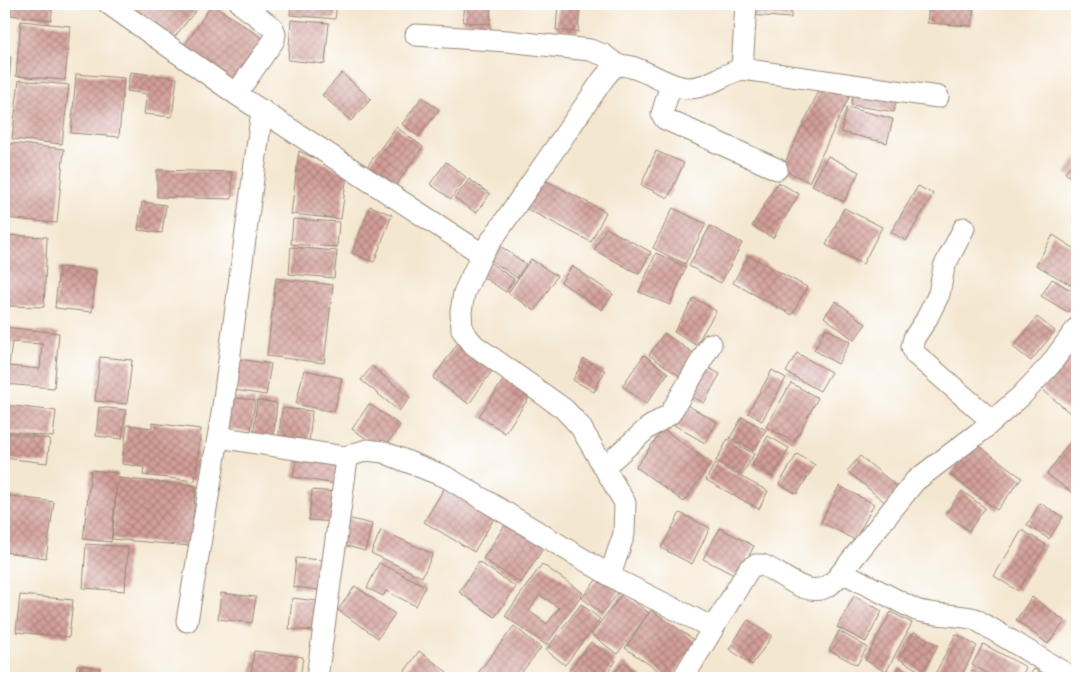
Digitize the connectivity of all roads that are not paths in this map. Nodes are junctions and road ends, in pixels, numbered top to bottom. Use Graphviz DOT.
graph roads {
  1 [pos="241,4"];
  2 [pos="746,4"];
  3 [pos="120,7"];
  4 [pos="416,35"];
  5 [pos="618,66"];
  6 [pos="742,69"];
  7 [pos="671,84"];
  8 [pos="236,94"];
  9 [pos="938,97"];
  10 [pos="262,110"];
  11 [pos="777,169"];
  12 [pos="964,228"];
  13 [pos="482,254"];
  14 [pos="1077,328"];
  15 [pos="711,344"];
  16 [pos="992,420"];
  17 [pos="218,437"];
  18 [pos="346,458"];
  19 [pos="604,467"];
  20 [pos="842,572"];
  21 [pos="610,575"];
  22 [pos="187,621"];
  23 [pos="713,628"];
  24 [pos="317,678"];
  25 [pos="683,678"];
  26 [pos="1073,678"];
  1 -- 8 [label="street"];
  2 -- 6 [label="street"];
  3 -- 8 [label="street"];
  4 -- 5 [label="street"];
  5 -- 7 [label="street"];
  5 -- 13 [label="street"];
  6 -- 7 [label="street"];
  6 -- 9 [label="street"];
  7 -- 11 [label="street"];
  8 -- 10 [label="street"];
  10 -- 13 [label="street"];
  10 -- 17 [label="street"];
  12 -- 16 [label="street"];
  13 -- 19 [label="street"];
  14 -- 16 [label="street"];
  15 -- 19 [label="street"];
  16 -- 20 [label="street"];
  17 -- 18 [label="street"];
  17 -- 22 [label="street"];
  18 -- 21 [label="street"];
  18 -- 24 [label="street"];
  19 -- 21 [label="street"];
  20 -- 23 [label="street"];
  20 -- 26 [label="street"];
  21 -- 23 [label="street"];
  23 -- 25 [label="street"];
}
